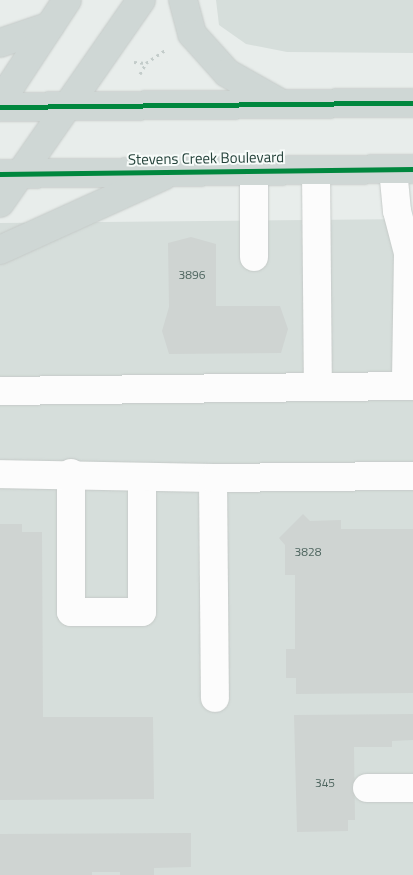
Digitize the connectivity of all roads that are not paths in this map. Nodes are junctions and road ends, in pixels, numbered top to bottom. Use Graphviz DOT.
graph roads {
  1 [pos="67,0"];
  2 [pos="141,0"];
  3 [pos="183,0"];
  4 [pos="50,26"];
  5 [pos="0,43"];
  6 [pos="0,102"];
  7 [pos="413,103"];
  8 [pos="281,104"];
  9 [pos="69,105"];
  10 [pos="0,107"];
  11 [pos="403,169"];
  12 [pos="254,170"];
  13 [pos="316,170"];
  14 [pos="175,171"];
  15 [pos="10,174"];
  16 [pos="0,203"];
  17 [pos="0,250"];
  18 [pos="254,257"];
  19 [pos="410,386"];
  20 [pos="318,387"];
  21 [pos="0,392"];
  22 [pos="0,474"];
  23 [pos="71,474"];
  24 [pos="413,476"];
  25 [pos="142,478"];
  26 [pos="214,478"];
  27 [pos="215,698"];
  28 [pos="367,788"];
  29 [pos="413,788"];
  1 -- 4 [label="main road"];
  2 -- 9 [label="main road"];
  3 -- 8 [label="main road"];
  4 -- 5 [label="main road"];
  4 -- 6 [label="main road"];
  7 -- 8 [label="main road"];
  8 -- 9 [label="main road"];
  9 -- 10 [label="main road"];
  9 -- 15 [label="main road"];
  11 -- 13 [label="main road, Stevens Creek Boulevard"];
  11 -- 19 [label="lane"];
  12 -- 13 [label="main road, Stevens Creek Boulevard"];
  12 -- 14 [label="main road, Stevens Creek Boulevard"];
  12 -- 18 [label="lane"];
  13 -- 20 [label="lane"];
  14 -- 15 [label="main road, Stevens Creek Boulevard"];
  14 -- 17 [label="main road"];
  15 -- 16 [label="main road"];
  19 -- 20 [label="lane"];
  20 -- 21 [label="lane"];
  22 -- 23 [label="lane"];
  23 -- 25 [label="lane"];
  23 -- 25 [label="lane"];
  24 -- 26 [label="lane"];
  25 -- 26 [label="lane"];
  26 -- 27 [label="lane"];
  28 -- 29 [label="lane"];
}
